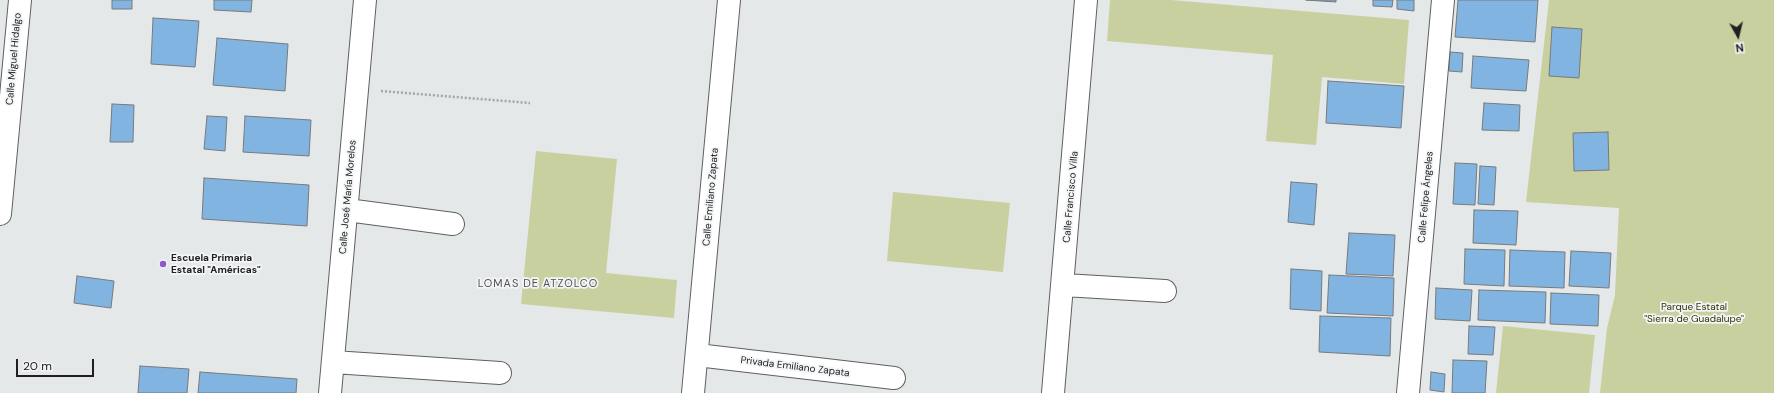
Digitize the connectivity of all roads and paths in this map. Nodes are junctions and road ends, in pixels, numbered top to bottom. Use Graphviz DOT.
graph roads {
  1 [pos="20,0"];
  2 [pos="365,0"];
  3 [pos="729,0"];
  4 [pos="1086,0"];
  5 [pos="1443,0"];
  6 [pos="358,89"];
  7 [pos="530,103"];
  8 [pos="347,210"];
  9 [pos="0,214"];
  10 [pos="453,224"];
  11 [pos="1064,285"];
  12 [pos="1165,291"];
  13 [pos="697,355"];
  14 [pos="333,362"];
  15 [pos="500,373"];
  16 [pos="894,378"];
  17 [pos="330,393"];
  18 [pos="693,393"];
  19 [pos="1054,393"];
  20 [pos="1408,393"];
  1 -- 9 [label="street, Calle Miguel Hidalgo"];
  2 -- 6 [label="street, Calle José María Morelos"];
  3 -- 13 [label="street, Calle Emiliano Zapata"];
  4 -- 11 [label="street, Calle Francisco Villa"];
  5 -- 20 [label="street, Calle Felipe Ángeles"];
  6 -- 7 [label="path"];
  6 -- 8 [label="street, Calle José María Morelos"];
  8 -- 10 [label="street"];
  8 -- 14 [label="street, Calle José María Morelos"];
  11 -- 12 [label="street"];
  11 -- 19 [label="street, Calle Francisco Villa"];
  13 -- 16 [label="street, Privada Emiliano Zapata"];
  13 -- 18 [label="street, Calle Emiliano Zapata"];
  14 -- 15 [label="street"];
  14 -- 17 [label="street, Calle José María Morelos"];
}
